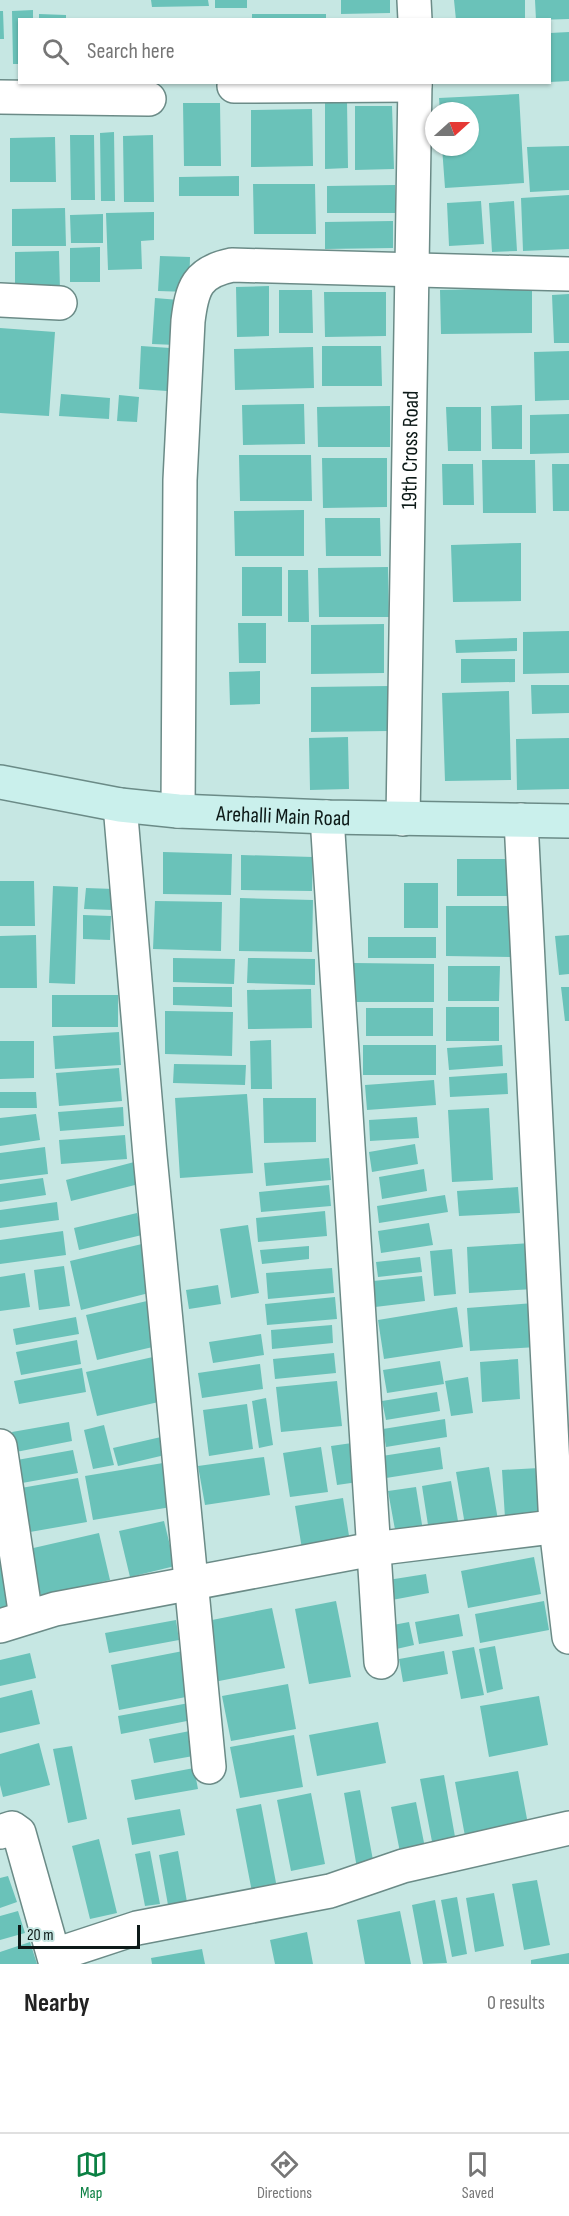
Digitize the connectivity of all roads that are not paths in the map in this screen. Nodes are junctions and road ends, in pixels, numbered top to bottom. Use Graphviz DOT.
graph roads {
  1 [pos="414,0"];
  2 [pos="414,18"];
  3 [pos="415,84"];
  4 [pos="234,86"];
  5 [pos="0,97"];
  6 [pos="149,99"];
  7 [pos="412,269"];
  8 [pos="569,274"];
  9 [pos="0,300"];
  10 [pos="60,303"];
  11 [pos="0,782"];
  12 [pos="120,805"];
  13 [pos="178,811"];
  14 [pos="327,818"];
  15 [pos="403,819"];
  16 [pos="521,820"];
  17 [pos="569,821"];
  18 [pos="0,1446"];
  19 [pos="562,1526"];
  20 [pos="373,1548"];
  21 [pos="191,1582"];
  22 [pos="13,1622"];
  23 [pos="569,1637"];
  24 [pos="381,1662"];
  25 [pos="209,1767"];
  26 [pos="569,1828"];
  27 [pos="1,1829"];
  28 [pos="56,1960"];
  1 -- 2 [label="street"];
  3 -- 4 [label="street"];
  3 -- 7 [label="street, 19th Cross Road"];
  5 -- 6 [label="street"];
  7 -- 8 [label="street"];
  7 -- 13 [label="street"];
  7 -- 15 [label="street, 19th Cross Road"];
  9 -- 10 [label="street"];
  11 -- 12 [label="street, Arehalli Main Road"];
  12 -- 13 [label="street, Arehalli Main Road"];
  12 -- 21 [label="street"];
  13 -- 14 [label="street, Arehalli Main Road"];
  14 -- 15 [label="street, Arehalli Main Road"];
  14 -- 20 [label="street"];
  15 -- 16 [label="street, Arehalli Main Road"];
  16 -- 17 [label="street, Arehalli Main Road"];
  16 -- 19 [label="street"];
  18 -- 22 [label="street"];
  19 -- 20 [label="street"];
  19 -- 23 [label="street"];
  20 -- 21 [label="street"];
  20 -- 24 [label="street"];
  21 -- 22 [label="street"];
  21 -- 25 [label="street"];
  26 -- 28 [label="street"];
  27 -- 28 [label="street"];
}
